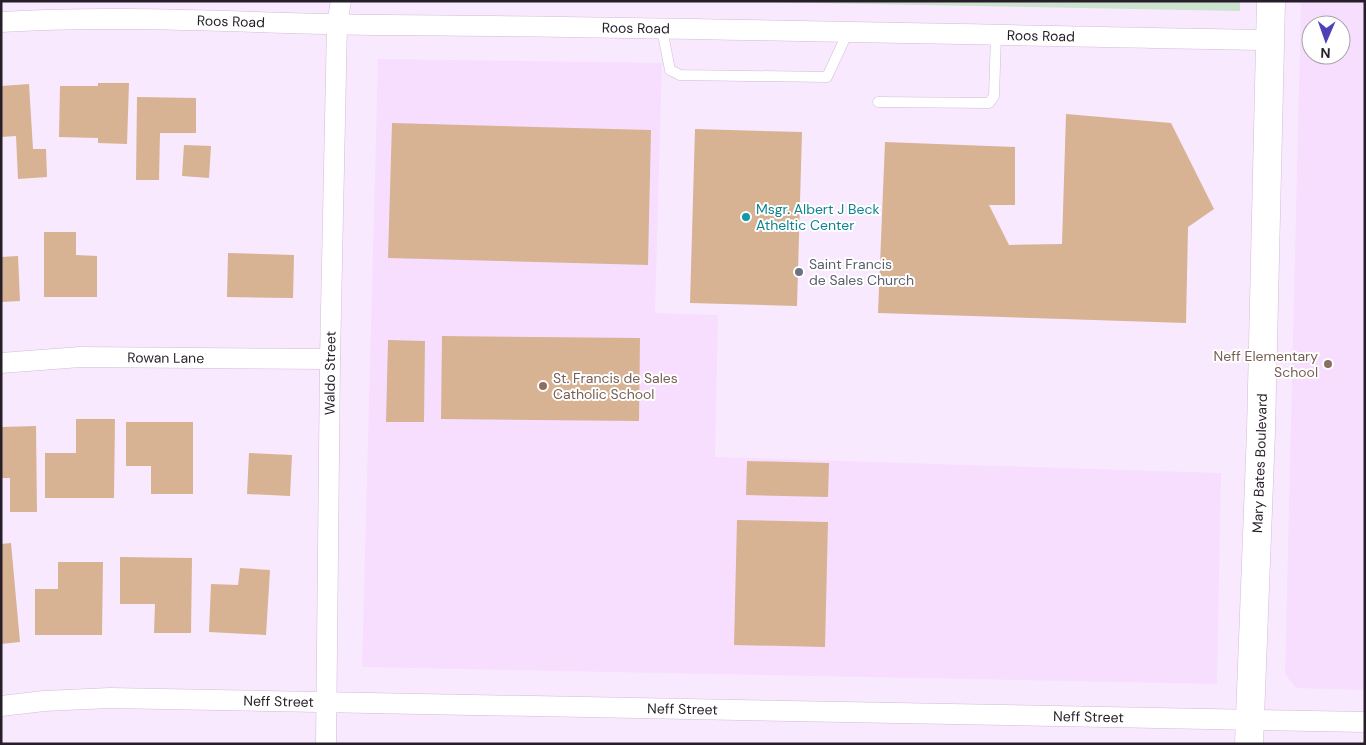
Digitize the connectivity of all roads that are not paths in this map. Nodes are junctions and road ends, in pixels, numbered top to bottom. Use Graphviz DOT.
graph roads {
  1 [pos="341,1"];
  2 [pos="1271,1"];
  3 [pos="1,22"];
  4 [pos="337,24"];
  5 [pos="662,29"];
  6 [pos="848,32"];
  7 [pos="996,35"];
  8 [pos="1270,40"];
  9 [pos="878,102"];
  10 [pos="330,359"];
  11 [pos="1,362"];
  12 [pos="327,701"];
  13 [pos="1,706"];
  14 [pos="1365,722"];
  15 [pos="1249,731"];
  16 [pos="326,744"];
  1 -- 4 [label="street, Waldo Street"];
  2 -- 8 [label="street, Mary Bates Boulevard"];
  3 -- 4 [label="street, Roos Road"];
  4 -- 5 [label="street, Roos Road"];
  4 -- 10 [label="street, Waldo Street"];
  5 -- 6 [label="street, Roos Road"];
  5 -- 6 [label="lane"];
  6 -- 7 [label="street, Roos Road"];
  7 -- 8 [label="street, Roos Road"];
  7 -- 9 [label="lane"];
  8 -- 15 [label="street, Mary Bates Boulevard"];
  10 -- 11 [label="street, Rowan Lane"];
  10 -- 12 [label="street, Waldo Street"];
  12 -- 13 [label="street, Neff Street"];
  12 -- 15 [label="street, Neff Street"];
  12 -- 16 [label="street, Waldo Street"];
  14 -- 15 [label="street, Neff Street"];
}
